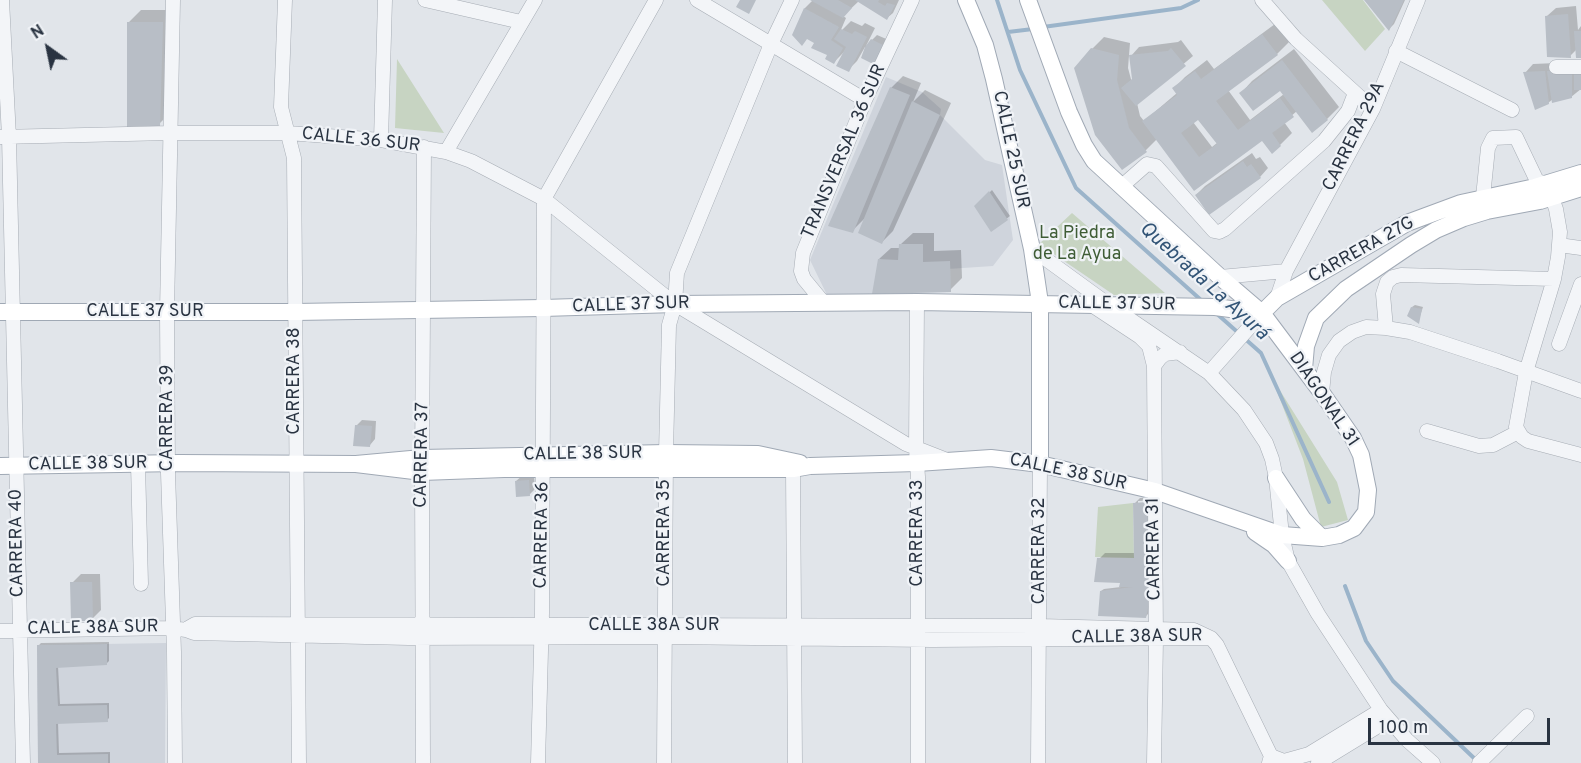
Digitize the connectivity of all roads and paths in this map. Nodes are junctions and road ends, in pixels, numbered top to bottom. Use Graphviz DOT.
graph roads {
  1 [pos="2,0"];
  2 [pos="173,0"];
  3 [pos="285,0"];
  4 [pos="385,0"];
  5 [pos="425,0"];
  6 [pos="535,0"];
  7 [pos="656,0"];
  8 [pos="697,0"];
  9 [pos="792,0"];
  10 [pos="912,0"];
  11 [pos="966,0"];
  12 [pos="1262,0"];
  13 [pos="1418,0"];
  14 [pos="1032,6"];
  15 [pos="521,22"];
  16 [pos="771,44"];
  17 [pos="1396,51"];
  18 [pos="1556,67"];
  19 [pos="1581,67"];
  20 [pos="1355,93"];
  21 [pos="864,100"];
  22 [pos="1373,109"];
  23 [pos="1512,110"];
  24 [pos="169,133"];
  25 [pos="288,133"];
  26 [pos="5,137"];
  27 [pos="381,140"];
  28 [pos="424,147"];
  29 [pos="446,152"];
  30 [pos="1581,173"];
  31 [pos="1122,186"];
  32 [pos="1581,189"];
  33 [pos="1550,191"];
  34 [pos="1483,197"];
  35 [pos="544,199"];
  36 [pos="1559,245"];
  37 [pos="1581,248"];
  38 [pos="1032,249"];
  39 [pos="1286,271"];
  40 [pos="1220,277"];
  41 [pos="1554,279"];
  42 [pos="1581,284"];
  43 [pos="1277,298"];
  44 [pos="824,302"];
  45 [pos="917,302"];
  46 [pos="1040,303"];
  47 [pos="675,304"];
  48 [pos="1090,304"];
  49 [pos="1109,305"];
  50 [pos="543,308"];
  51 [pos="425,309"];
  52 [pos="6,312"];
  53 [pos="167,312"];
  54 [pos="295,312"];
  55 [pos="1262,314"];
  56 [pos="1386,328"];
  57 [pos="1534,343"];
  58 [pos="1559,344"];
  59 [pos="1179,352"];
  60 [pos="1498,361"];
  61 [pos="1154,366"];
  62 [pos="1213,368"];
  63 [pos="1304,369"];
  64 [pos="1526,372"];
  65 [pos="1581,391"];
  66 [pos="1322,393"];
  67 [pos="1427,431"];
  68 [pos="1518,432"];
  69 [pos="1581,455"];
  70 [pos="916,456"];
  71 [pos="666,461"];
  72 [pos="544,463"];
  73 [pos="138,464"];
  74 [pos="168,464"];
  75 [pos="1040,464"];
  76 [pos="296,465"];
  77 [pos="422,465"];
  78 [pos="8,466"];
  79 [pos="802,467"];
  80 [pos="1276,478"];
  81 [pos="1155,492"];
  82 [pos="1234,518"];
  83 [pos="1282,535"];
  84 [pos="1302,537"];
  85 [pos="1322,538"];
  86 [pos="1293,568"];
  87 [pos="141,584"];
  88 [pos="179,629"];
  89 [pos="0,631"];
  90 [pos="20,631"];
  91 [pos="297,631"];
  92 [pos="665,631"];
  93 [pos="422,632"];
  94 [pos="541,632"];
  95 [pos="795,633"];
  96 [pos="918,633"];
  97 [pos="1040,633"];
  98 [pos="1156,634"];
  99 [pos="1384,715"];
  100 [pos="1527,716"];
  101 [pos="1483,759"];
  102 [pos="1270,760"];
  103 [pos="1315,760"];
  104 [pos="23,763"];
  105 [pos="175,763"];
  106 [pos="299,763"];
  107 [pos="423,763"];
  108 [pos="538,763"];
  109 [pos="664,763"];
  110 [pos="795,763"];
  111 [pos="918,763"];
  112 [pos="1038,763"];
  113 [pos="1154,763"];
  114 [pos="1433,763"];
  1 -- 26 [label="street, CARRERA 40"];
  2 -- 24 [label="street, CARRERA 39"];
  3 -- 25 [label="street, CARRERA 38"];
  4 -- 27 [label="street"];
  5 -- 15 [label="street"];
  6 -- 15 [label="street"];
  7 -- 35 [label="street"];
  8 -- 16 [label="street"];
  9 -- 16 [label="street, CARRERA 35"];
  10 -- 21 [label="street, TRANSVERSAL 36 SUR"];
  11 -- 38 [label="main road, CALLE 25 SUR"];
  12 -- 20 [label="street"];
  13 -- 17 [label="street, CARRERA 29A"];
  14 -- 31 [label="main road, DIAGONAL 31"];
  15 -- 29 [label="street"];
  16 -- 21 [label="street"];
  16 -- 47 [label="street, CARRERA 35"];
  17 -- 22 [label="street, CARRERA 29A"];
  17 -- 23 [label="street"];
  18 -- 19 [label="street"];
  20 -- 22 [label="street"];
  20 -- 31 [label="street"];
  21 -- 44 [label="street, TRANSVERSAL 36 SUR"];
  22 -- 39 [label="street, CARRERA 29A"];
  24 -- 25 [label="street, CALLE 36 SUR"];
  24 -- 26 [label="street, CALLE 36 SUR"];
  24 -- 53 [label="street, CARRERA 39"];
  25 -- 27 [label="street, CALLE 36 SUR"];
  25 -- 54 [label="street, CARRERA 38"];
  26 -- 52 [label="street, CARRERA 40"];
  27 -- 28 [label="street, CALLE 36 SUR"];
  28 -- 29 [label="street, CALLE 36 SUR"];
  28 -- 51 [label="street, CARRERA 37"];
  29 -- 35 [label="street, CALLE 36 SUR"];
  30 -- 33 [label="main road, CARRERA 27G"];
  31 -- 40 [label="main road, DIAGONAL 31"];
  32 -- 33 [label="main road, CARRERA 27G"];
  33 -- 34 [label="main road, CARRERA 27G"];
  33 -- 34 [label="street"];
  33 -- 36 [label="street"];
  33 -- 63 [label="main road, CARRERA 27G"];
  34 -- 43 [label="main road, CARRERA 27G"];
  35 -- 47 [label="street, CALLE 36 SUR"];
  35 -- 50 [label="street, CARRERA 36"];
  36 -- 37 [label="street"];
  36 -- 41 [label="street"];
  38 -- 46 [label="main road, CALLE 25 SUR"];
  38 -- 49 [label="street"];
  39 -- 40 [label="street"];
  39 -- 43 [label="street, CARRERA 29A"];
  40 -- 55 [label="main road, DIAGONAL 31"];
  41 -- 56 [label="street"];
  41 -- 57 [label="street"];
  42 -- 58 [label="street"];
  43 -- 55 [label="main road, CARRERA 27G"];
  44 -- 45 [label="main road, CALLE 37 SUR"];
  44 -- 47 [label="main road, CALLE 37 SUR"];
  45 -- 46 [label="main road, CALLE 37 SUR"];
  45 -- 70 [label="street, CARRERA 33"];
  46 -- 48 [label="main road, CALLE 37 SUR"];
  46 -- 75 [label="main road, CARRERA 32"];
  47 -- 50 [label="main road, CALLE 37 SUR"];
  47 -- 70 [label="street, CALLE 36 SUR"];
  47 -- 71 [label="street, CARRERA 35"];
  48 -- 49 [label="main road, CALLE 37 SUR"];
  48 -- 61 [label="street"];
  49 -- 55 [label="main road, CALLE 37 SUR"];
  49 -- 59 [label="street"];
  50 -- 51 [label="main road, CALLE 37 SUR"];
  50 -- 72 [label="street, CARRERA 36"];
  51 -- 54 [label="main road, CALLE 37 SUR"];
  51 -- 77 [label="street, CARRERA 37"];
  52 -- 53 [label="main road, CALLE 37 SUR"];
  52 -- 78 [label="street, CARRERA 40"];
  53 -- 54 [label="main road, CALLE 37 SUR"];
  53 -- 74 [label="street, CARRERA 39"];
  54 -- 76 [label="street, CARRERA 38"];
  55 -- 62 [label="street, CARRERA 27G"];
  55 -- 63 [label="main road, DIAGONAL 31"];
  56 -- 60 [label="street"];
  56 -- 66 [label="street"];
  57 -- 60 [label="street"];
  57 -- 64 [label="street"];
  59 -- 61 [label="street"];
  59 -- 62 [label="street"];
  60 -- 64 [label="street"];
  61 -- 81 [label="street, CARRERA 31"];
  62 -- 80 [label="street"];
  63 -- 66 [label="main road, DIAGONAL 31"];
  64 -- 65 [label="street"];
  64 -- 68 [label="street"];
  66 -- 85 [label="main road, DIAGONAL 31"];
  67 -- 68 [label="street"];
  68 -- 69 [label="street"];
  70 -- 75 [label="main road, CALLE 38 SUR"];
  70 -- 79 [label="main road, CALLE 38 SUR"];
  70 -- 96 [label="street, CARRERA 33"];
  71 -- 72 [label="main road, CALLE 38 SUR"];
  71 -- 79 [label="main road, CALLE 38 SUR"];
  71 -- 92 [label="street, CARRERA 35"];
  72 -- 77 [label="main road, CALLE 38 SUR"];
  72 -- 94 [label="street, CARRERA 36"];
  73 -- 74 [label="main road, CALLE 38 SUR"];
  73 -- 78 [label="main road, CALLE 38 SUR"];
  73 -- 87 [label="street"];
  74 -- 76 [label="main road, CALLE 38 SUR"];
  74 -- 88 [label="street, CARRERA 39"];
  75 -- 81 [label="main road, CALLE 38 SUR"];
  75 -- 97 [label="street, CARRERA 32"];
  76 -- 77 [label="main road, CALLE 38 SUR"];
  76 -- 91 [label="street, CARRERA 38"];
  77 -- 93 [label="street, CARRERA 37"];
  78 -- 90 [label="street, CARRERA 40"];
  79 -- 95 [label="street"];
  80 -- 83 [label="street"];
  80 -- 85 [label="main road"];
  81 -- 82 [label="main road, CALLE 38 SUR"];
  81 -- 98 [label="street, CARRERA 31"];
  82 -- 83 [label="main road, CALLE 38 SUR"];
  82 -- 86 [label="main road"];
  83 -- 84 [label="main road, DIAGONAL 31"];
  83 -- 86 [label="street"];
  84 -- 85 [label="main road, DIAGONAL 31"];
  84 -- 86 [label="street"];
  86 -- 99 [label="street"];
  88 -- 90 [label="street, CALLE 38A SUR"];
  88 -- 91 [label="street, CALLE 38A SUR"];
  88 -- 105 [label="street, CARRERA 39"];
  89 -- 90 [label="street, CALLE 38A SUR"];
  90 -- 104 [label="street, CARRERA 40"];
  91 -- 93 [label="street, CALLE 38A SUR"];
  91 -- 106 [label="street, CARRERA 38"];
  92 -- 94 [label="street, CALLE 38A SUR"];
  92 -- 95 [label="street, CALLE 38A SUR"];
  92 -- 109 [label="street, CARRERA 35"];
  93 -- 94 [label="street, CALLE 38A SUR"];
  93 -- 107 [label="street, CARRERA 37"];
  94 -- 108 [label="street, CARRERA 36"];
  95 -- 96 [label="street, CALLE 38A SUR"];
  95 -- 110 [label="street"];
  96 -- 97 [label="street, CALLE 38A SUR"];
  96 -- 111 [label="street, CARRERA 33"];
  97 -- 98 [label="street, CALLE 38A SUR"];
  97 -- 112 [label="street, CARRERA 32"];
  98 -- 102 [label="street, CALLE 38A SUR"];
  98 -- 113 [label="street, CARRERA 31"];
  99 -- 103 [label="street"];
  99 -- 114 [label="street"];
  100 -- 101 [label="street"];
  102 -- 103 [label="street"];
}
